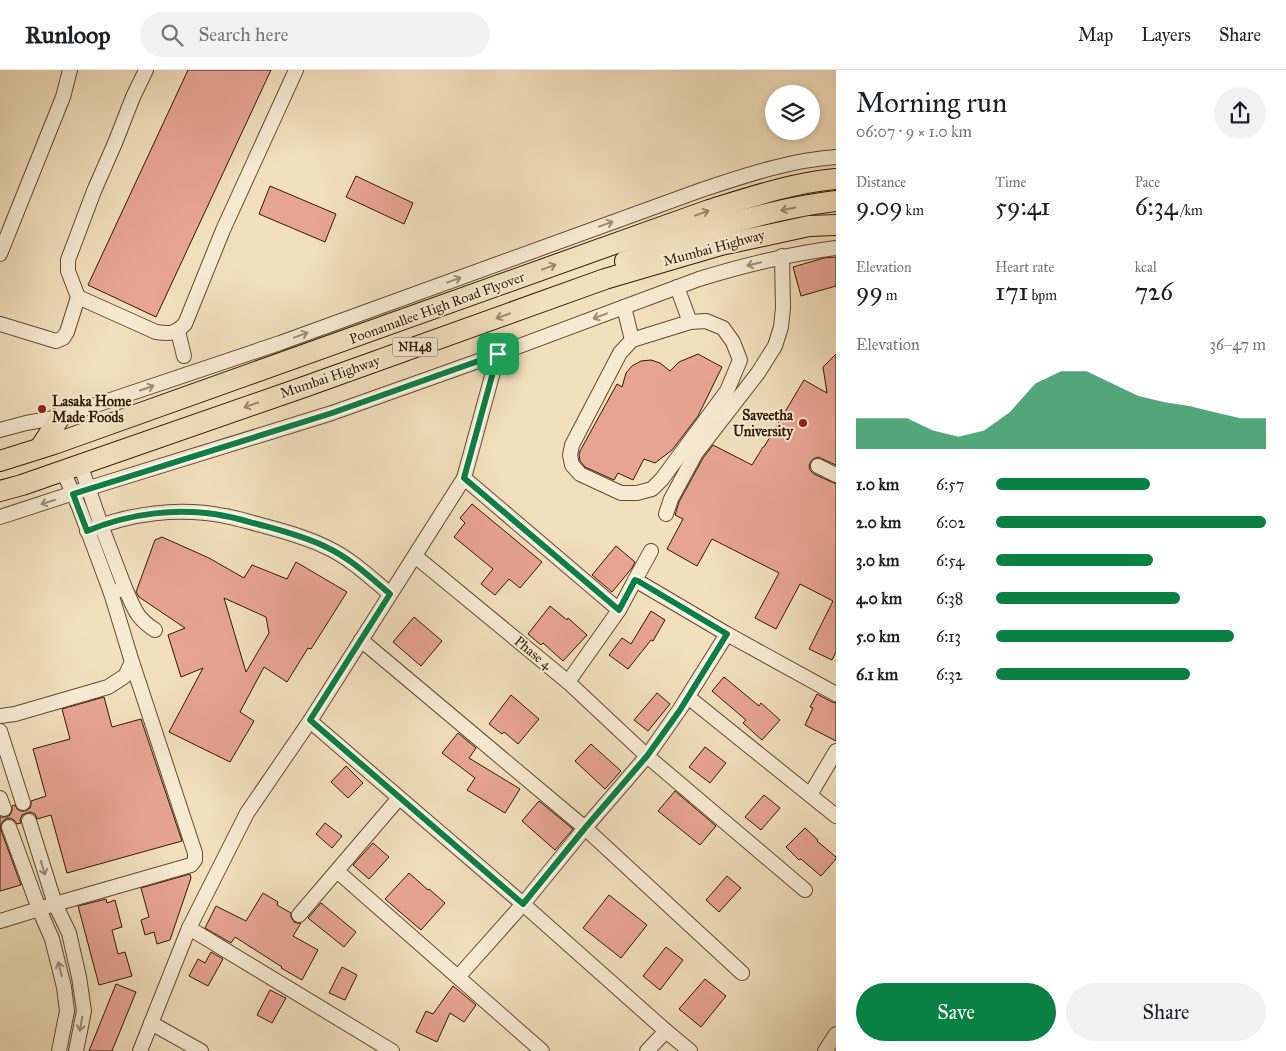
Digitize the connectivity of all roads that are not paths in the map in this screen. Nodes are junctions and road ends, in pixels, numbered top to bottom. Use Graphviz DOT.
graph roads {
  1 [pos="70,70"];
  2 [pos="146,70"];
  3 [pos="296,70"];
  4 [pos="836,158"];
  5 [pos="836,179"];
  6 [pos="836,201"];
  7 [pos="836,225"];
  8 [pos="836,248"];
  9 [pos="0,254"];
  10 [pos="782,256"];
  11 [pos="677,287"];
  12 [pos="78,296"];
  13 [pos="529,306"];
  14 [pos="624,307"];
  15 [pos="690,322"];
  16 [pos="0,324"];
  17 [pos="178,331"];
  18 [pos="632,340"];
  19 [pos="498,354"];
  20 [pos="184,356"];
  21 [pos="60,417"];
  22 [pos="0,430"];
  23 [pos="40,448"];
  24 [pos="0,461"];
  25 [pos="818,466"];
  26 [pos="71,467"];
  27 [pos="836,475"];
  28 [pos="464,478"];
  29 [pos="89,488"];
  30 [pos="0,491"];
  31 [pos="73,494"];
  32 [pos="666,514"];
  33 [pos="0,517"];
  34 [pos="101,525"];
  35 [pos="87,531"];
  36 [pos="651,551"];
  37 [pos="415,556"];
  38 [pos="635,580"];
  39 [pos="125,588"];
  40 [pos="111,593"];
  41 [pos="390,594"];
  42 [pos="619,610"];
  43 [pos="155,630"];
  44 [pos="727,634"];
  45 [pos="361,640"];
  46 [pos="132,662"];
  47 [pos="568,682"];
  48 [pos="836,694"];
  49 [pos="688,697"];
  50 [pos="0,716"];
  51 [pos="310,720"];
  52 [pos="0,731"];
  53 [pos="836,751"];
  54 [pos="647,756"];
  55 [pos="810,795"];
  56 [pos="399,798"];
  57 [pos="23,803"];
  58 [pos="836,816"];
  59 [pos="29,821"];
  60 [pos="9,827"];
  61 [pos="585,828"];
  62 [pos="337,871"];
  63 [pos="805,890"];
  64 [pos="55,904"];
  65 [pos="523,904"];
  66 [pos="39,909"];
  67 [pos="299,914"];
  68 [pos="0,921"];
  69 [pos="189,928"];
  70 [pos="742,973"];
  71 [pos="458,977"];
  72 [pos="152,1023"];
  73 [pos="666,1031"];
  74 [pos="836,1034"];
  75 [pos="59,1051"];
  76 [pos="76,1051"];
  77 [pos="140,1051"];
  78 [pos="201,1051"];
  79 [pos="392,1051"];
  80 [pos="542,1051"];
  81 [pos="647,1051"];
  82 [pos="690,1051"];
  83 [pos="825,1051"];
  1 -- 9 [label="street"];
  2 -- 12 [label="street"];
  3 -- 17 [label="street"];
  21 -- 4 [label="street, one-way"];
  23 -- 5 [label="highway, Poonamallee High Road Flyover / NH48, one-way"];
  6 -- 13 [label="highway, one-way"];
  7 -- 13 [label="highway, Mumbai Highway / NH48"];
  8 -- 10 [label="street"];
  10 -- 11 [label="street, one-way"];
  10 -- 32 [label="street"];
  11 -- 14 [label="street"];
  11 -- 15 [label="street"];
  12 -- 16 [label="street"];
  12 -- 17 [label="street"];
  13 -- 26 [label="highway, Mumbai Highway / NH48, one-way"];
  14 -- 18 [label="street"];
  14 -- 19 [label="street, one-way"];
  15 -- 18 [label="street"];
  15 -- 18 [label="street"];
  17 -- 20 [label="street"];
  19 -- 28 [label="street"];
  19 -- 29 [label="street"];
  21 -- 22 [label="street"];
  21 -- 23 [label="highway"];
  23 -- 24 [label="highway, NH48"];
  25 -- 27 [label="street"];
  26 -- 29 [label="street"];
  26 -- 30 [label="highway, Mumbai Highway / NH48"];
  26 -- 31 [label="street"];
  28 -- 37 [label="street"];
  28 -- 42 [label="street"];
  29 -- 31 [label="street"];
  29 -- 34 [label="street"];
  31 -- 33 [label="street, one-way"];
  31 -- 35 [label="street"];
  34 -- 35 [label="street"];
  34 -- 39 [label="street"];
  34 -- 41 [label="street"];
  35 -- 40 [label="street"];
  36 -- 38 [label="street"];
  37 -- 41 [label="street"];
  37 -- 47 [label="street, Phase 4"];
  38 -- 42 [label="street"];
  38 -- 44 [label="street"];
  39 -- 40 [label="street"];
  39 -- 43 [label="street"];
  40 -- 46 [label="street"];
  41 -- 45 [label="street"];
  42 -- 47 [label="street"];
  44 -- 48 [label="street"];
  44 -- 49 [label="street"];
  45 -- 51 [label="street"];
  45 -- 61 [label="street"];
  46 -- 50 [label="street"];
  46 -- 64 [label="street"];
  47 -- 54 [label="street, Phase 4"];
  49 -- 54 [label="street"];
  49 -- 55 [label="street"];
  51 -- 56 [label="street"];
  51 -- 69 [label="street"];
  52 -- 57 [label="street"];
  53 -- 55 [label="street"];
  54 -- 61 [label="street"];
  54 -- 63 [label="street, Phase 4"];
  55 -- 58 [label="street"];
  56 -- 62 [label="street"];
  56 -- 65 [label="street"];
  59 -- 64 [label="street, one-way"];
  60 -- 66 [label="street"];
  61 -- 65 [label="street"];
  61 -- 70 [label="street"];
  62 -- 67 [label="street"];
  62 -- 71 [label="street"];
  64 -- 66 [label="street"];
  64 -- 76 [label="street, one-way"];
  65 -- 71 [label="street"];
  65 -- 73 [label="street"];
  66 -- 68 [label="street"];
  75 -- 66 [label="street, one-way"];
  69 -- 72 [label="street"];
  69 -- 79 [label="street"];
  71 -- 80 [label="street"];
  72 -- 77 [label="street"];
  72 -- 78 [label="street"];
  73 -- 81 [label="street"];
  73 -- 82 [label="street"];
  74 -- 83 [label="street"];
}
